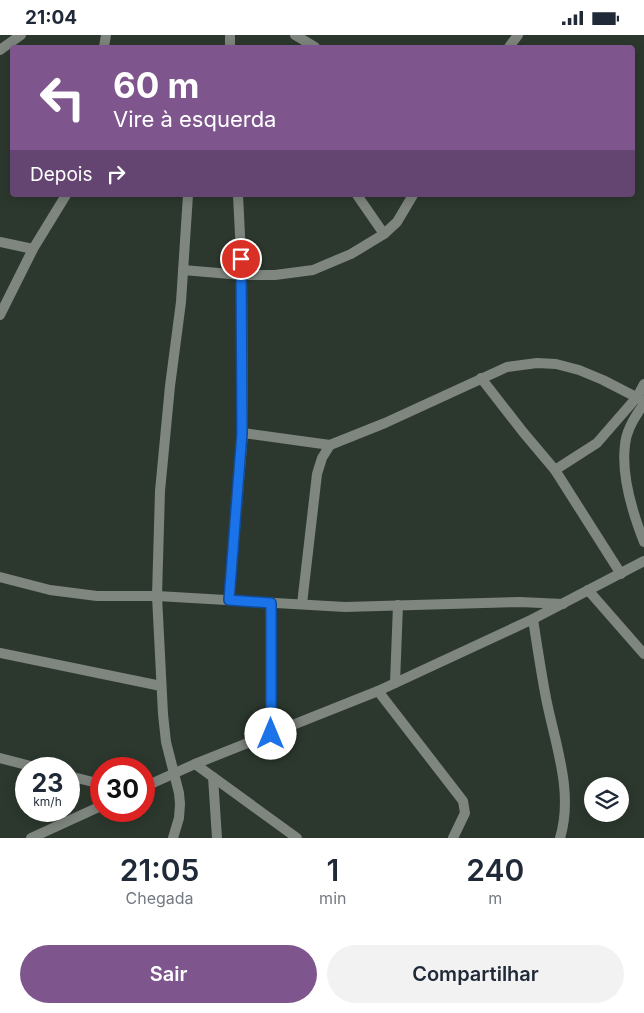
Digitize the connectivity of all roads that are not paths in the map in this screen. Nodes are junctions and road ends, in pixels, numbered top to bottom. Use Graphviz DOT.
graph roads {
  1 [pos="21,35"];
  2 [pos="96,35"];
  3 [pos="295,35"];
  4 [pos="105,42"];
  5 [pos="312,45"];
  6 [pos="0,50"];
  7 [pos="65,197"];
  8 [pos="188,197"];
  9 [pos="238,197"];
  10 [pos="358,197"];
  11 [pos="412,197"];
  12 [pos="384,235"];
  13 [pos="0,242"];
  14 [pos="33,249"];
  15 [pos="183,270"];
  16 [pos="242,275"];
  17 [pos="0,315"];
  18 [pos="482,378"];
  19 [pos="644,384"];
  20 [pos="642,401"];
  21 [pos="242,433"];
  22 [pos="330,445"];
  23 [pos="555,470"];
  24 [pos="644,542"];
  25 [pos="644,561"];
  26 [pos="621,574"];
  27 [pos="0,577"];
  28 [pos="588,590"];
  29 [pos="157,596"];
  30 [pos="229,600"];
  31 [pos="271,603"];
  32 [pos="563,604"];
  33 [pos="302,605"];
  34 [pos="398,605"];
  35 [pos="533,619"];
  36 [pos="0,653"];
  37 [pos="644,655"];
  38 [pos="394,683"];
  39 [pos="161,686"];
  40 [pos="378,691"];
  41 [pos="271,734"];
  42 [pos="0,758"];
  43 [pos="15,762"];
  44 [pos="195,764"];
  45 [pos="174,774"];
  46 [pos="213,777"];
  47 [pos="155,782"];
  48 [pos="90,811"];
  49 [pos="31,838"];
  50 [pos="173,838"];
  51 [pos="217,838"];
  52 [pos="297,838"];
  53 [pos="453,838"];
  54 [pos="560,838"];
  1 -- 6 [label="street"];
  2 -- 4 [label="street"];
  3 -- 5 [label="street"];
  7 -- 14 [label="street"];
  8 -- 15 [label="street"];
  9 -- 16 [label="street"];
  10 -- 12 [label="street"];
  11 -- 12 [label="street"];
  12 -- 16 [label="street"];
  13 -- 14 [label="street"];
  14 -- 17 [label="street"];
  15 -- 16 [label="street"];
  15 -- 29 [label="street"];
  16 -- 21 [label="street"];
  18 -- 20 [label="street"];
  18 -- 22 [label="street"];
  18 -- 23 [label="street"];
  19 -- 20 [label="street"];
  20 -- 23 [label="street"];
  20 -- 24 [label="street"];
  21 -- 22 [label="street"];
  21 -- 30 [label="street"];
  22 -- 33 [label="street"];
  23 -- 26 [label="street"];
  25 -- 26 [label="street"];
  26 -- 28 [label="street"];
  27 -- 29 [label="street"];
  28 -- 32 [label="street"];
  28 -- 37 [label="street"];
  29 -- 30 [label="street"];
  29 -- 39 [label="street"];
  30 -- 31 [label="street"];
  31 -- 33 [label="street"];
  31 -- 41 [label="street"];
  32 -- 34 [label="street"];
  32 -- 35 [label="street"];
  33 -- 34 [label="street"];
  34 -- 38 [label="street"];
  35 -- 38 [label="street"];
  35 -- 54 [label="street"];
  36 -- 39 [label="street"];
  38 -- 40 [label="street"];
  39 -- 45 [label="street"];
  40 -- 41 [label="street"];
  40 -- 53 [label="street"];
  41 -- 44 [label="street"];
  42 -- 43 [label="street"];
  44 -- 45 [label="street"];
  44 -- 46 [label="street"];
  45 -- 47 [label="street"];
  45 -- 50 [label="street"];
  46 -- 51 [label="street"];
  46 -- 52 [label="street"];
  48 -- 49 [label="street"];
}
